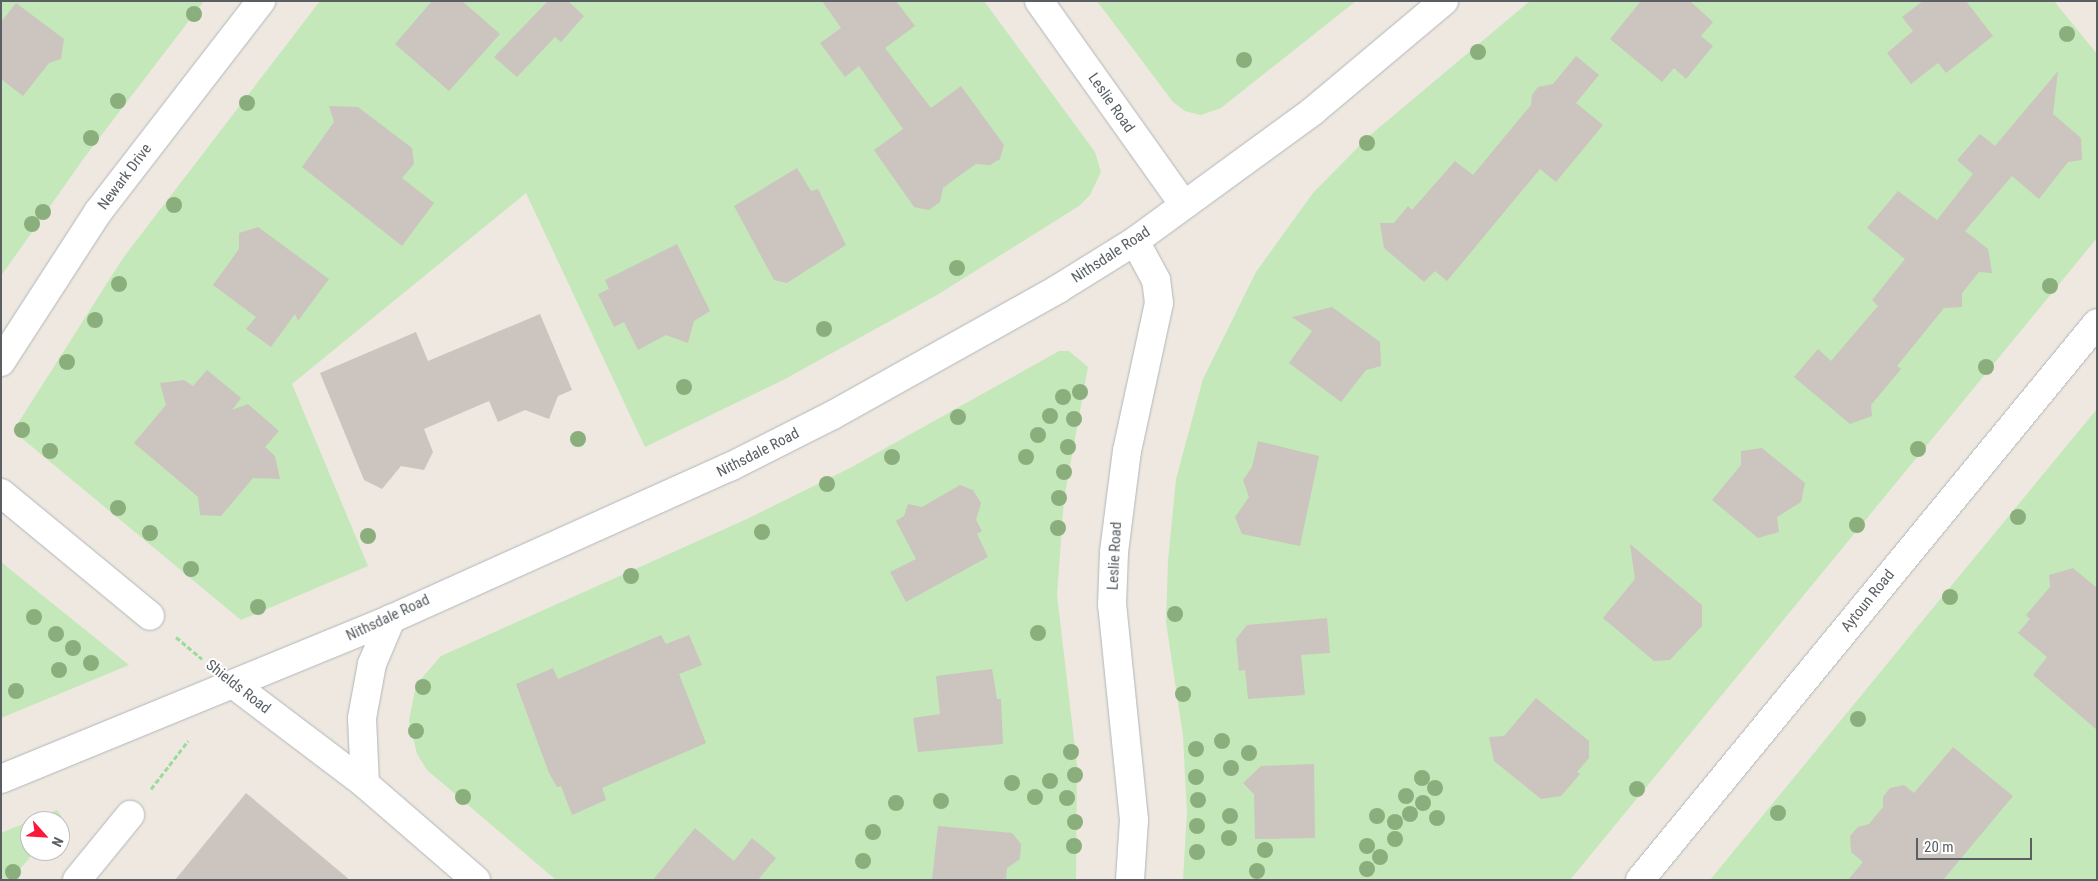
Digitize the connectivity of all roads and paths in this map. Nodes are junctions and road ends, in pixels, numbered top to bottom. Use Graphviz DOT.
graph roads {
  1 [pos="261,1"];
  2 [pos="1039,1"];
  3 [pos="1444,1"];
  4 [pos="1184,205"];
  5 [pos="1135,241"];
  6 [pos="2097,323"];
  7 [pos="1,362"];
  8 [pos="1,493"];
  9 [pos="150,616"];
  10 [pos="391,619"];
  11 [pos="233,684"];
  12 [pos="190,738"];
  13 [pos="1,778"];
  14 [pos="365,784"];
  15 [pos="130,815"];
  16 [pos="77,880"];
  17 [pos="476,880"];
  18 [pos="1130,880"];
  19 [pos="1640,880"];
  1 -- 7 [label="street, Newark Drive"];
  2 -- 4 [label="street, Leslie Road"];
  3 -- 4 [label="street, Nithsdale Road"];
  4 -- 5 [label="street, Nithsdale Road"];
  5 -- 10 [label="street, Nithsdale Road"];
  5 -- 18 [label="street, Leslie Road"];
  6 -- 19 [label="street, Aytoun Road"];
  8 -- 9 [label="street"];
  9 -- 11 [label="path, Shields Road"];
  10 -- 11 [label="street, Nithsdale Road"];
  10 -- 14 [label="street"];
  11 -- 13 [label="street, Nithsdale Road"];
  11 -- 14 [label="street, Shields Road"];
  12 -- 15 [label="path"];
  14 -- 17 [label="street, Shields Road"];
  15 -- 16 [label="street"];
}
